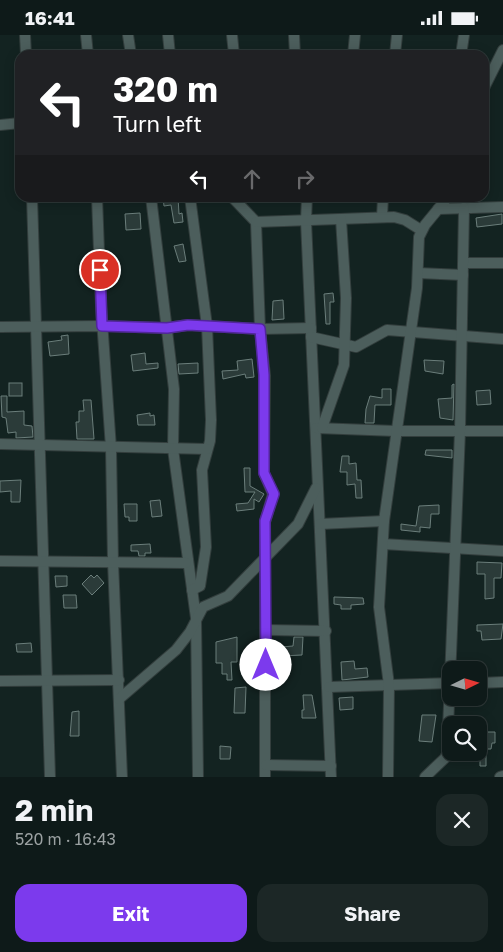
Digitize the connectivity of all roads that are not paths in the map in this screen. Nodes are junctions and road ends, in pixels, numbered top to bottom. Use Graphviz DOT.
graph roads {
  1 [pos="25,35"];
  2 [pos="86,35"];
  3 [pos="128,35"];
  4 [pos="168,35"];
  5 [pos="232,35"];
  6 [pos="294,35"];
  7 [pos="355,35"];
  8 [pos="397,35"];
  9 [pos="464,35"];
  10 [pos="26,50"];
  11 [pos="88,50"];
  12 [pos="130,50"];
  13 [pos="170,50"];
  14 [pos="234,50"];
  15 [pos="295,50"];
  16 [pos="354,50"];
  17 [pos="396,50"];
  18 [pos="462,50"];
  19 [pos="503,50"];
  20 [pos="489,78"];
  21 [pos="15,124"];
  22 [pos="0,125"];
  23 [pos="32,202"];
  24 [pos="96,202"];
  25 [pos="152,202"];
  26 [pos="191,202"];
  27 [pos="237,202"];
  28 [pos="307,202"];
  29 [pos="383,202"];
  30 [pos="444,202"];
  31 [pos="503,207"];
  32 [pos="464,208"];
  33 [pos="438,209"];
  34 [pos="382,217"];
  35 [pos="341,219"];
  36 [pos="306,221"];
  37 [pos="256,222"];
  38 [pos="421,231"];
  39 [pos="464,263"];
  40 [pos="503,263"];
  41 [pos="418,273"];
  42 [pos="463,275"];
  43 [pos="102,326"];
  44 [pos="207,326"];
  45 [pos="0,327"];
  46 [pos="167,328"];
  47 [pos="36,329"];
  48 [pos="260,329"];
  49 [pos="410,332"];
  50 [pos="311,333"];
  51 [pos="461,335"];
  52 [pos="503,339"];
  53 [pos="344,343"];
  54 [pos="318,428"];
  55 [pos="396,431"];
  56 [pos="460,431"];
  57 [pos="503,431"];
  58 [pos="0,444"];
  59 [pos="39,446"];
  60 [pos="111,448"];
  61 [pos="173,449"];
  62 [pos="207,449"];
  63 [pos="317,487"];
  64 [pos="384,521"];
  65 [pos="320,524"];
  66 [pos="383,544"];
  67 [pos="455,548"];
  68 [pos="503,551"];
  69 [pos="266,558"];
  70 [pos="0,561"];
  71 [pos="43,562"];
  72 [pos="113,562"];
  73 [pos="186,563"];
  74 [pos="192,590"];
  75 [pos="196,618"];
  76 [pos="266,630"];
  77 [pos="326,631"];
  78 [pos="452,661"];
  79 [pos="119,680"];
  80 [pos="0,681"];
  81 [pos="503,682"];
  82 [pos="47,683"];
  83 [pos="442,683"];
  84 [pos="488,683"];
  85 [pos="389,685"];
  86 [pos="329,687"];
  87 [pos="119,699"];
  88 [pos="450,706"];
  89 [pos="266,765"];
  90 [pos="331,766"];
  91 [pos="50,777"];
  92 [pos="122,777"];
  93 [pos="198,777"];
  94 [pos="265,777"];
  95 [pos="331,777"];
  96 [pos="388,777"];
  97 [pos="425,777"];
  1 -- 10 [label="street"];
  2 -- 11 [label="street"];
  3 -- 12 [label="street"];
  4 -- 13 [label="street"];
  5 -- 14 [label="street"];
  6 -- 15 [label="street"];
  7 -- 16 [label="street"];
  8 -- 17 [label="street"];
  9 -- 18 [label="street"];
  19 -- 20 [label="street"];
  21 -- 22 [label="street"];
  23 -- 47 [label="street"];
  24 -- 43 [label="street"];
  25 -- 46 [label="street"];
  26 -- 44 [label="street"];
  27 -- 37 [label="street"];
  28 -- 36 [label="street"];
  29 -- 34 [label="street"];
  30 -- 33 [label="street"];
  31 -- 32 [label="street"];
  32 -- 33 [label="street"];
  32 -- 39 [label="street"];
  33 -- 38 [label="street"];
  34 -- 35 [label="street"];
  34 -- 38 [label="street"];
  35 -- 36 [label="street"];
  35 -- 53 [label="street"];
  36 -- 37 [label="street"];
  36 -- 50 [label="street"];
  37 -- 48 [label="street"];
  38 -- 41 [label="street"];
  39 -- 40 [label="street"];
  39 -- 42 [label="street"];
  41 -- 42 [label="street"];
  41 -- 49 [label="street"];
  42 -- 51 [label="street"];
  43 -- 46 [label="street"];
  43 -- 47 [label="street"];
  43 -- 60 [label="street"];
  44 -- 46 [label="street"];
  44 -- 48 [label="street"];
  44 -- 62 [label="street"];
  45 -- 47 [label="street"];
  46 -- 61 [label="street"];
  47 -- 59 [label="street"];
  48 -- 50 [label="street"];
  48 -- 69 [label="street"];
  49 -- 51 [label="street"];
  49 -- 53 [label="street"];
  49 -- 55 [label="street"];
  50 -- 53 [label="street"];
  50 -- 54 [label="street"];
  51 -- 52 [label="street"];
  51 -- 56 [label="street"];
  53 -- 54 [label="street"];
  54 -- 55 [label="street"];
  54 -- 63 [label="street"];
  55 -- 56 [label="street"];
  55 -- 64 [label="street"];
  56 -- 57 [label="street"];
  56 -- 67 [label="street"];
  58 -- 59 [label="street"];
  59 -- 60 [label="street"];
  59 -- 71 [label="street"];
  60 -- 61 [label="street"];
  60 -- 72 [label="street"];
  61 -- 62 [label="street"];
  61 -- 73 [label="street"];
  62 -- 74 [label="street"];
  63 -- 65 [label="street"];
  63 -- 69 [label="street"];
  64 -- 65 [label="street"];
  64 -- 66 [label="street"];
  65 -- 77 [label="street"];
  66 -- 67 [label="street"];
  66 -- 85 [label="street"];
  67 -- 68 [label="street"];
  67 -- 78 [label="street"];
  69 -- 75 [label="street"];
  69 -- 76 [label="street"];
  70 -- 71 [label="street"];
  71 -- 72 [label="street"];
  71 -- 82 [label="street"];
  72 -- 73 [label="street"];
  72 -- 79 [label="street"];
  73 -- 74 [label="street"];
  74 -- 75 [label="street"];
  75 -- 87 [label="street"];
  75 -- 93 [label="street"];
  76 -- 77 [label="street"];
  76 -- 89 [label="street"];
  77 -- 86 [label="street"];
  79 -- 82 [label="street"];
  79 -- 87 [label="street"];
  80 -- 82 [label="street"];
  81 -- 84 [label="street"];
  82 -- 91 [label="street"];
  83 -- 85 [label="street"];
  85 -- 86 [label="street"];
  85 -- 96 [label="street"];
  86 -- 90 [label="street"];
  87 -- 92 [label="street"];
  88 -- 97 [label="street"];
  89 -- 90 [label="street"];
  89 -- 94 [label="street"];
  90 -- 95 [label="street"];
}
